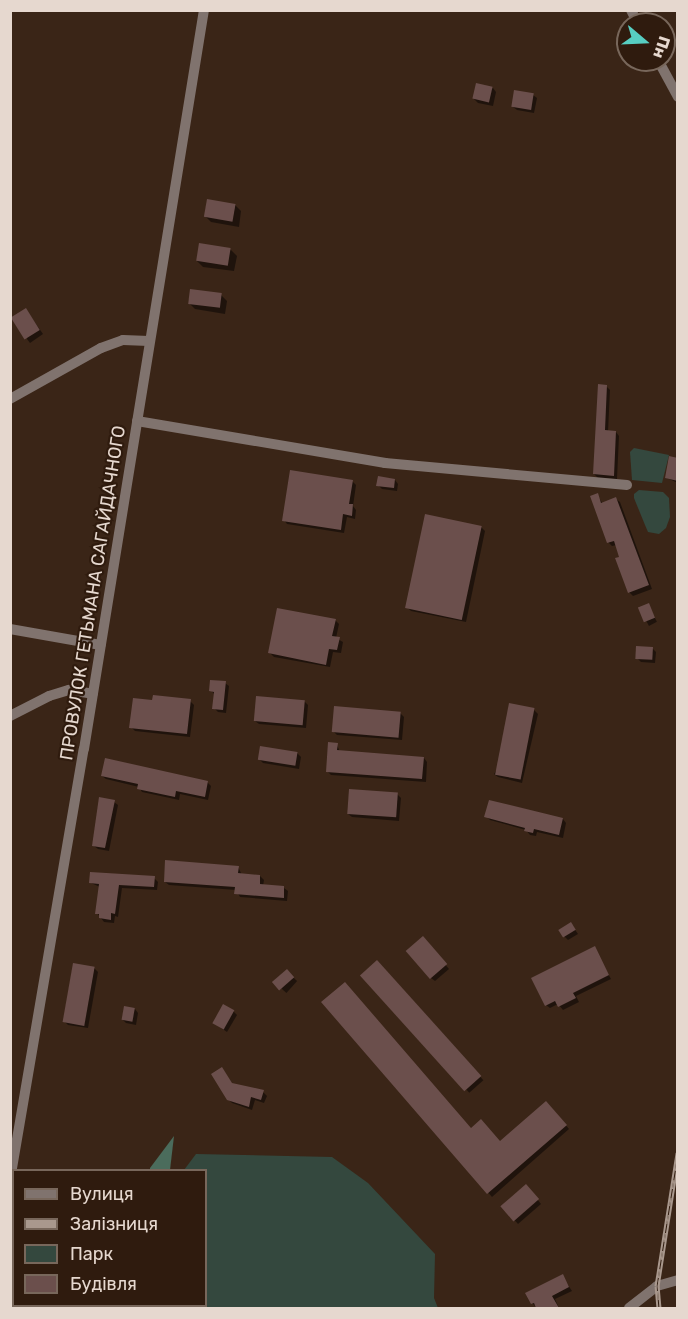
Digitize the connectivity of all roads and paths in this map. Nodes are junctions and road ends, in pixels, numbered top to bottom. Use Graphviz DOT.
graph roads {
  1 [pos="204,10"];
  2 [pos="664,72"];
  3 [pos="678,97"];
  4 [pos="149,341"];
  5 [pos="10,399"];
  6 [pos="137,421"];
  7 [pos="627,486"];
  8 [pos="10,629"];
  9 [pos="101,645"];
  10 [pos="93,694"];
  11 [pos="10,716"];
  12 [pos="14,1141"];
  13 [pos="10,1180"];
  14 [pos="678,1280"];
  15 [pos="631,1308"];
  1 -- 4 [label="street, ПРОВУЛОК ГЕТЬМАНА САГАЙДАЧНОГО"];
  2 -- 3 [label="street"];
  4 -- 5 [label="street"];
  4 -- 6 [label="street, ПРОВУЛОК ГЕТЬМАНА САГАЙДАЧНОГО"];
  6 -- 7 [label="street"];
  6 -- 9 [label="street, ПРОВУЛОК ГЕТЬМАНА САГАЙДАЧНОГО"];
  8 -- 9 [label="street"];
  9 -- 10 [label="street, ПРОВУЛОК ГЕТЬМАНА САГАЙДАЧНОГО"];
  10 -- 11 [label="street"];
  10 -- 12 [label="street, ПРОВУЛОК ГЕТЬМАНА САГАЙДАЧНОГО"];
  12 -- 13 [label="street, ПРОВУЛОК ГЕТЬМАНА САГАЙДАЧНОГО"];
  14 -- 15 [label="street"];
}
